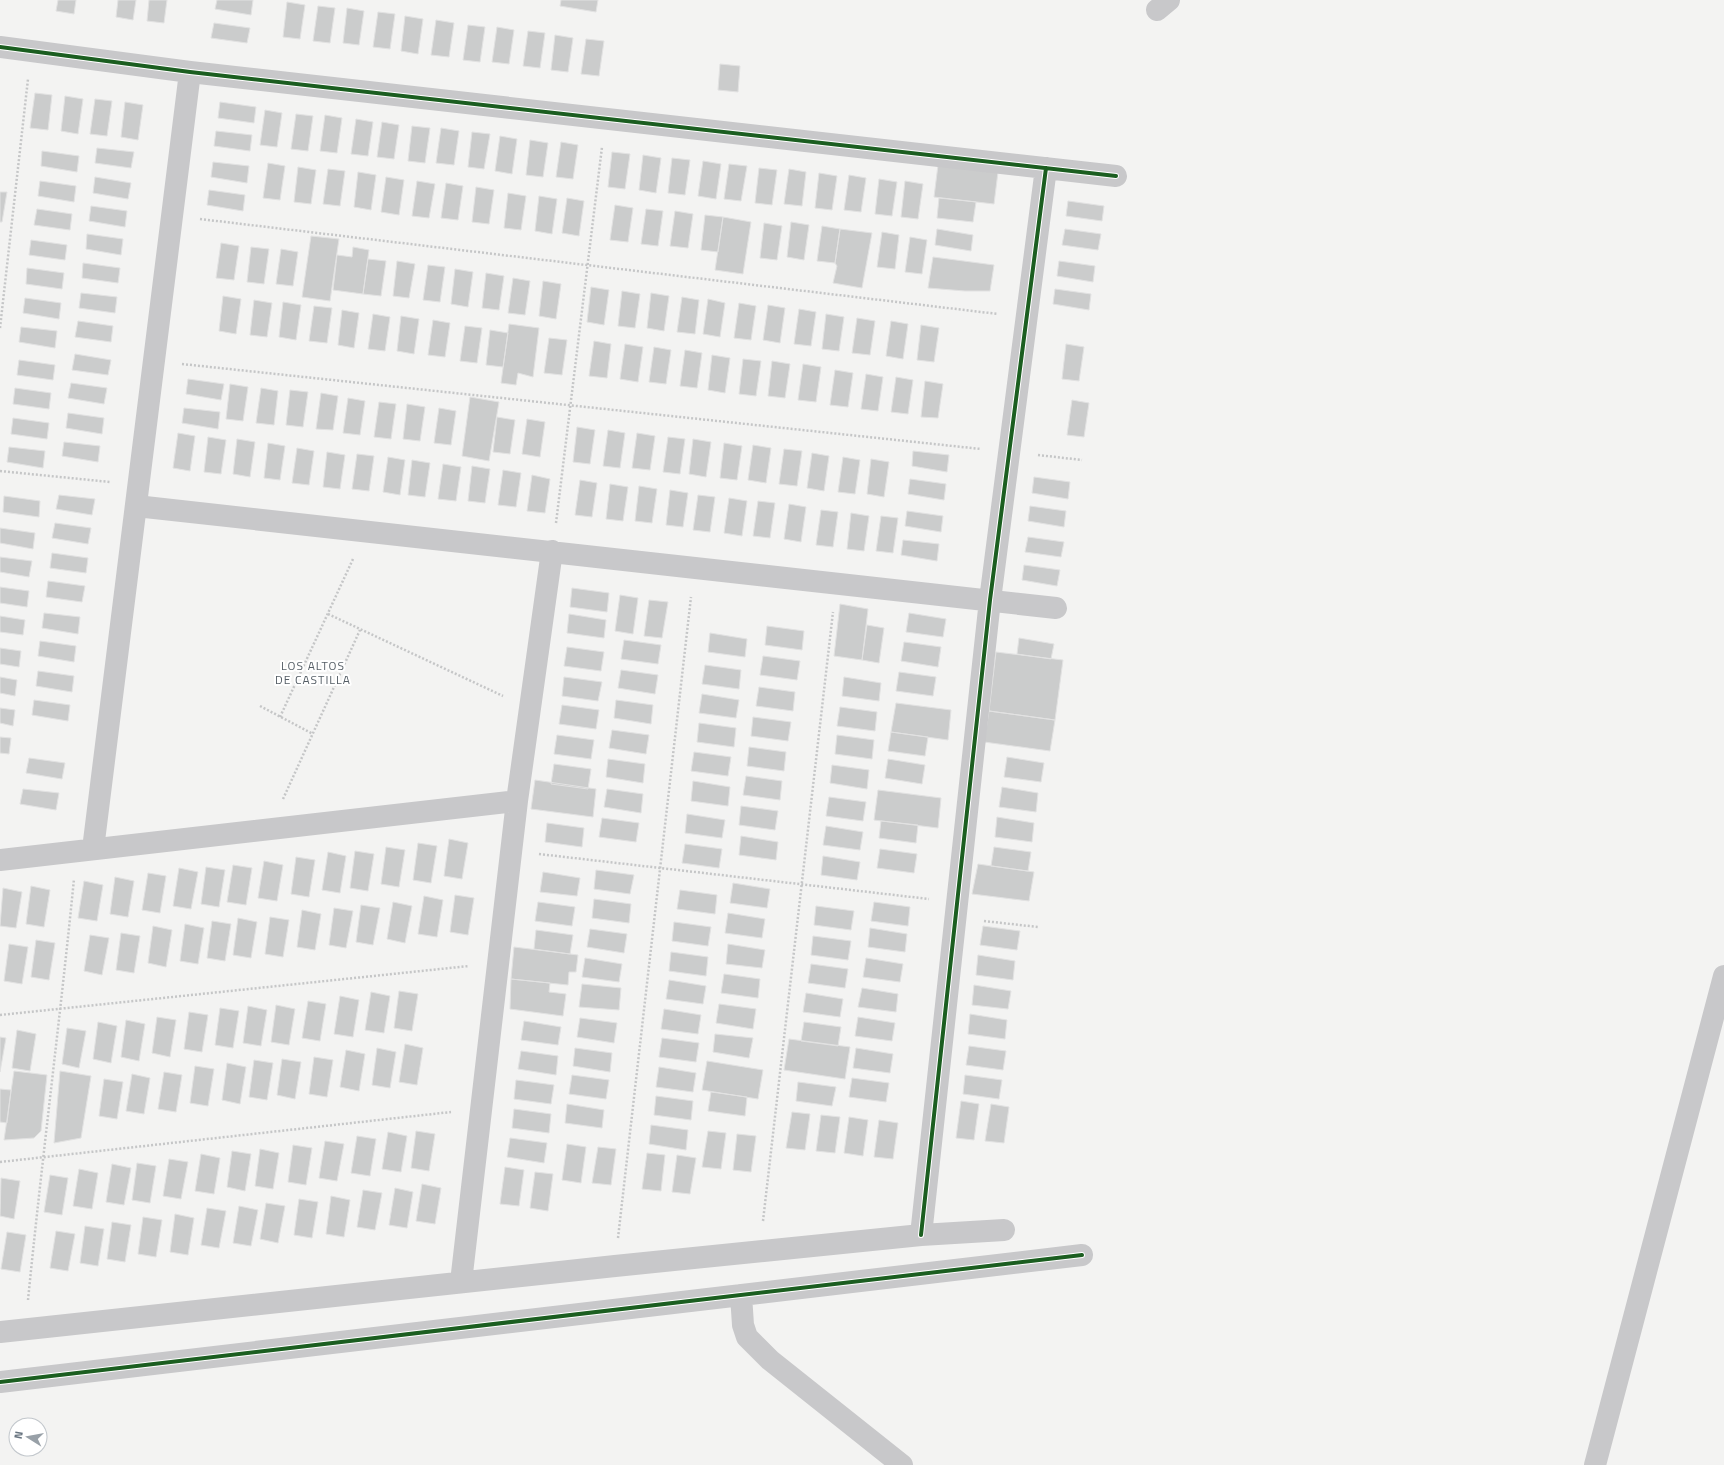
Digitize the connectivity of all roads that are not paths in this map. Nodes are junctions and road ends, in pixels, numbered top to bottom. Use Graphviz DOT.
graph roads {
  1 [pos="0,47"];
  2 [pos="190,72"];
  3 [pos="1046,168"];
  4 [pos="1116,176"];
  5 [pos="137,496"];
  6 [pos="552,551"];
  7 [pos="990,600"];
  8 [pos="1056,608"];
  9 [pos="517,801"];
  10 [pos="85,850"];
  11 [pos="0,860"];
  12 [pos="1724,976"];
  13 [pos="1004,1230"];
  14 [pos="921,1235"];
  15 [pos="1082,1255"];
  16 [pos="462,1282"];
  17 [pos="741,1295"];
  18 [pos="0,1332"];
  19 [pos="0,1382"];
  20 [pos="902,1465"];
  21 [pos="1595,1465"];
  1 -- 2 [label="street"];
  2 -- 3 [label="street"];
  2 -- 5 [label="street"];
  3 -- 4 [label="street"];
  3 -- 7 [label="street"];
  5 -- 6 [label="street"];
  5 -- 10 [label="street"];
  6 -- 7 [label="street"];
  6 -- 9 [label="street"];
  7 -- 8 [label="street"];
  7 -- 14 [label="street"];
  9 -- 10 [label="street"];
  9 -- 16 [label="street"];
  10 -- 11 [label="street"];
  12 -- 21 [label="street"];
  13 -- 14 [label="street"];
  14 -- 16 [label="street"];
  15 -- 17 [label="street"];
  16 -- 18 [label="street"];
  17 -- 19 [label="street"];
  17 -- 20 [label="street"];
}
